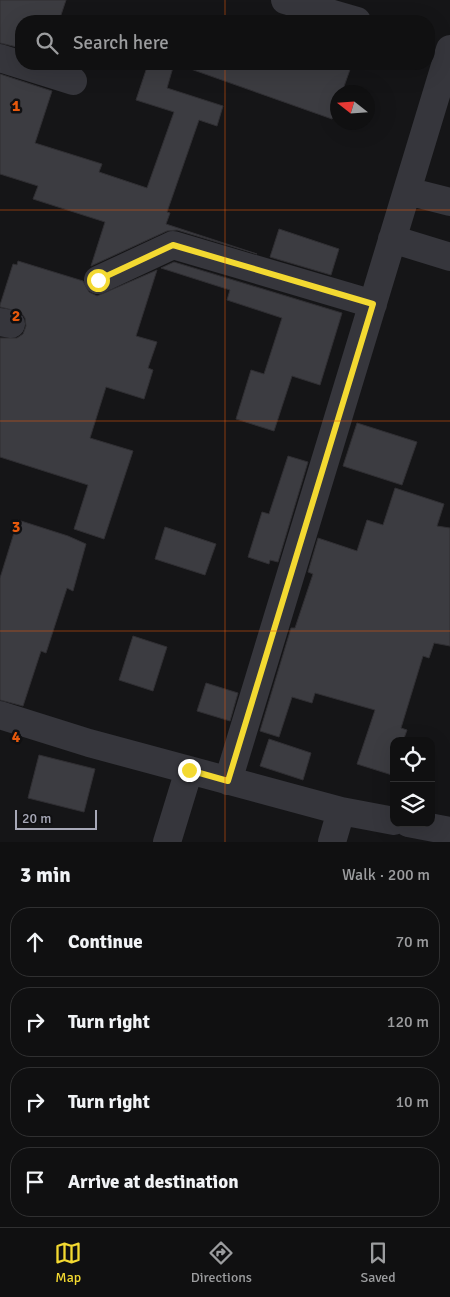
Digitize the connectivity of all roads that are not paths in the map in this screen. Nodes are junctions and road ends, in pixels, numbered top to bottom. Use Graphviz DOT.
graph roads {
  1 [pos="286,0"];
  2 [pos="336,15"];
  3 [pos="435,45"];
  4 [pos="450,49"];
  5 [pos="0,58"];
  6 [pos="15,63"];
  7 [pos="38,70"];
  8 [pos="73,81"];
  9 [pos="407,191"];
  10 [pos="450,202"];
  11 [pos="392,239"];
  12 [pos="450,257"];
  13 [pos="98,280"];
  14 [pos="373,304"];
  15 [pos="2,722"];
  16 [pos="189,770"];
  17 [pos="228,781"];
  18 [pos="342,811"];
  19 [pos="390,820"];
  20 [pos="429,827"];
  21 [pos="450,831"];
  22 [pos="167,842"];
  23 [pos="332,842"];
  1 -- 2 [label="street"];
  3 -- 4 [label="street"];
  4 -- 9 [label="street"];
  5 -- 6 [label="street"];
  7 -- 8 [label="street"];
  9 -- 10 [label="street"];
  9 -- 11 [label="street"];
  11 -- 12 [label="street"];
  11 -- 14 [label="street"];
  13 -- 14 [label="street"];
  14 -- 17 [label="street"];
  15 -- 16 [label="street"];
  16 -- 17 [label="street"];
  16 -- 22 [label="street"];
  17 -- 18 [label="street"];
  18 -- 19 [label="street"];
  18 -- 23 [label="street"];
  20 -- 21 [label="street"];
}
